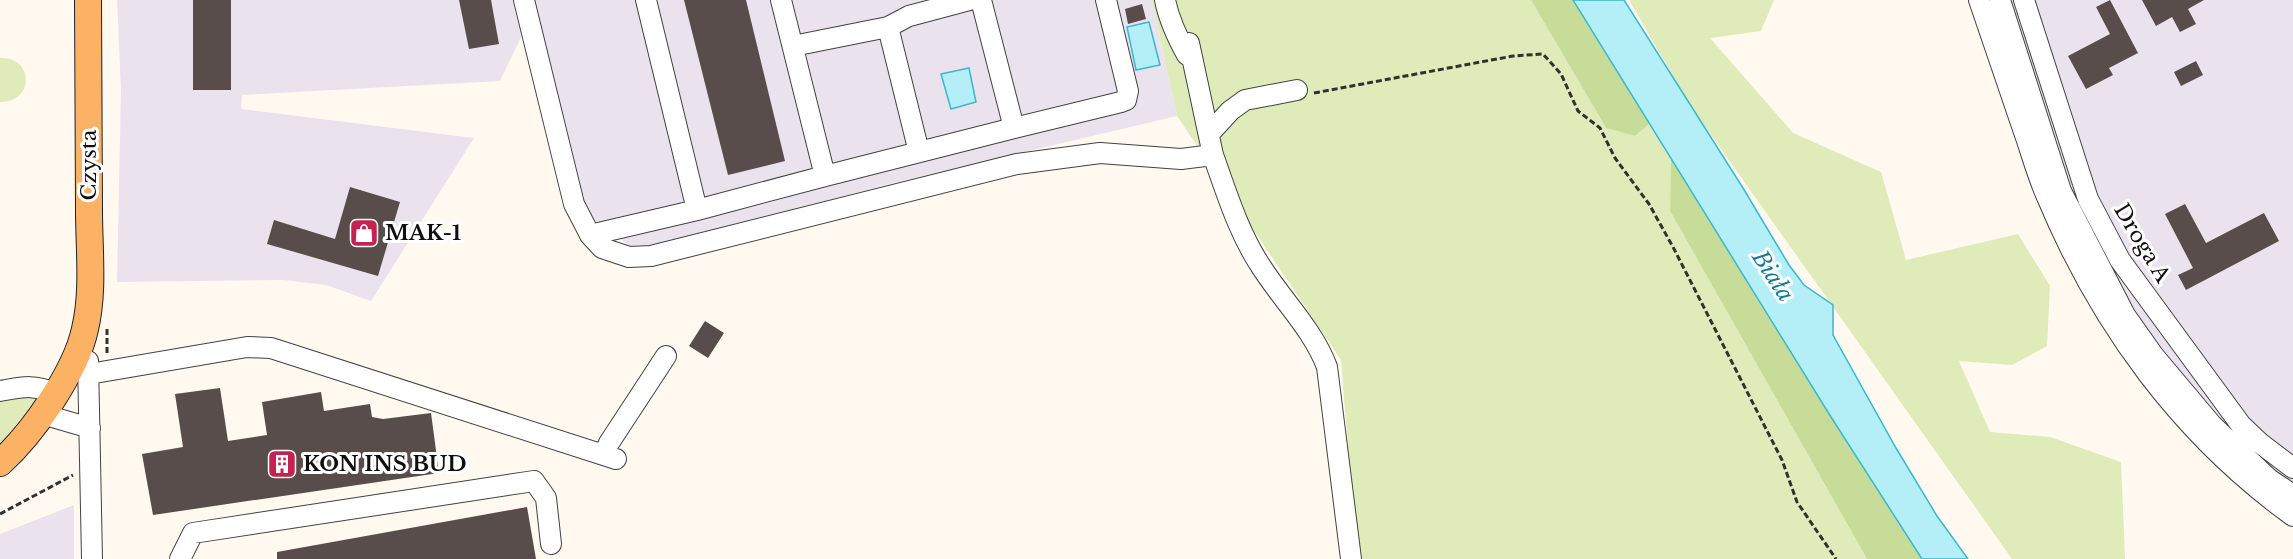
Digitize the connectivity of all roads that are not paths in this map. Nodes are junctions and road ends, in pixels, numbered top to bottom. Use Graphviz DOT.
graph roads {
  1 [pos="88,0"];
  2 [pos="524,0"];
  3 [pos="646,0"];
  4 [pos="781,0"];
  5 [pos="969,0"];
  6 [pos="981,0"];
  7 [pos="1106,0"];
  8 [pos="1165,0"];
  9 [pos="1979,0"];
  10 [pos="2000,0"];
  11 [pos="2024,0"];
  12 [pos="888,27"];
  13 [pos="793,46"];
  14 [pos="1297,90"];
  15 [pos="1014,128"];
  16 [pos="1209,134"];
  17 [pos="919,152"];
  18 [pos="1213,155"];
  19 [pos="825,176"];
  20 [pos="697,210"];
  21 [pos="590,235"];
  22 [pos="85,330"];
  23 [pos="666,356"];
  24 [pos="89,374"];
  25 [pos="0,391"];
  26 [pos="49,404"];
  27 [pos="90,428"];
  28 [pos="0,463"];
  29 [pos="2293,468"];
  30 [pos="2293,495"];
  31 [pos="2293,516"];
  32 [pos="551,544"];
  33 [pos="92,559"];
  34 [pos="180,559"];
  35 [pos="1351,559"];
  1 -- 22 [label="main road, Czysta"];
  2 -- 21 [label="street"];
  3 -- 20 [label="street"];
  4 -- 13 [label="street"];
  5 -- 12 [label="street"];
  6 -- 15 [label="street"];
  7 -- 15 [label="street"];
  8 -- 16 [label="street"];
  9 -- 31 [label="street"];
  10 -- 30 [label="street"];
  11 -- 29 [label="street, Droga A"];
  12 -- 13 [label="street"];
  12 -- 17 [label="street"];
  13 -- 19 [label="street"];
  14 -- 16 [label="street"];
  15 -- 17 [label="street"];
  16 -- 18 [label="street"];
  17 -- 19 [label="street"];
  18 -- 21 [label="street"];
  18 -- 35 [label="street"];
  19 -- 20 [label="street"];
  20 -- 21 [label="street"];
  22 -- 24 [label="street, Czysta"];
  22 -- 26 [label="main road, Czysta"];
  23 -- 24 [label="street"];
  24 -- 27 [label="street, Czysta"];
  25 -- 26 [label="street"];
  26 -- 27 [label="street"];
  26 -- 28 [label="main road, Czysta"];
  27 -- 33 [label="street, Czysta"];
  32 -- 34 [label="street"];
}
